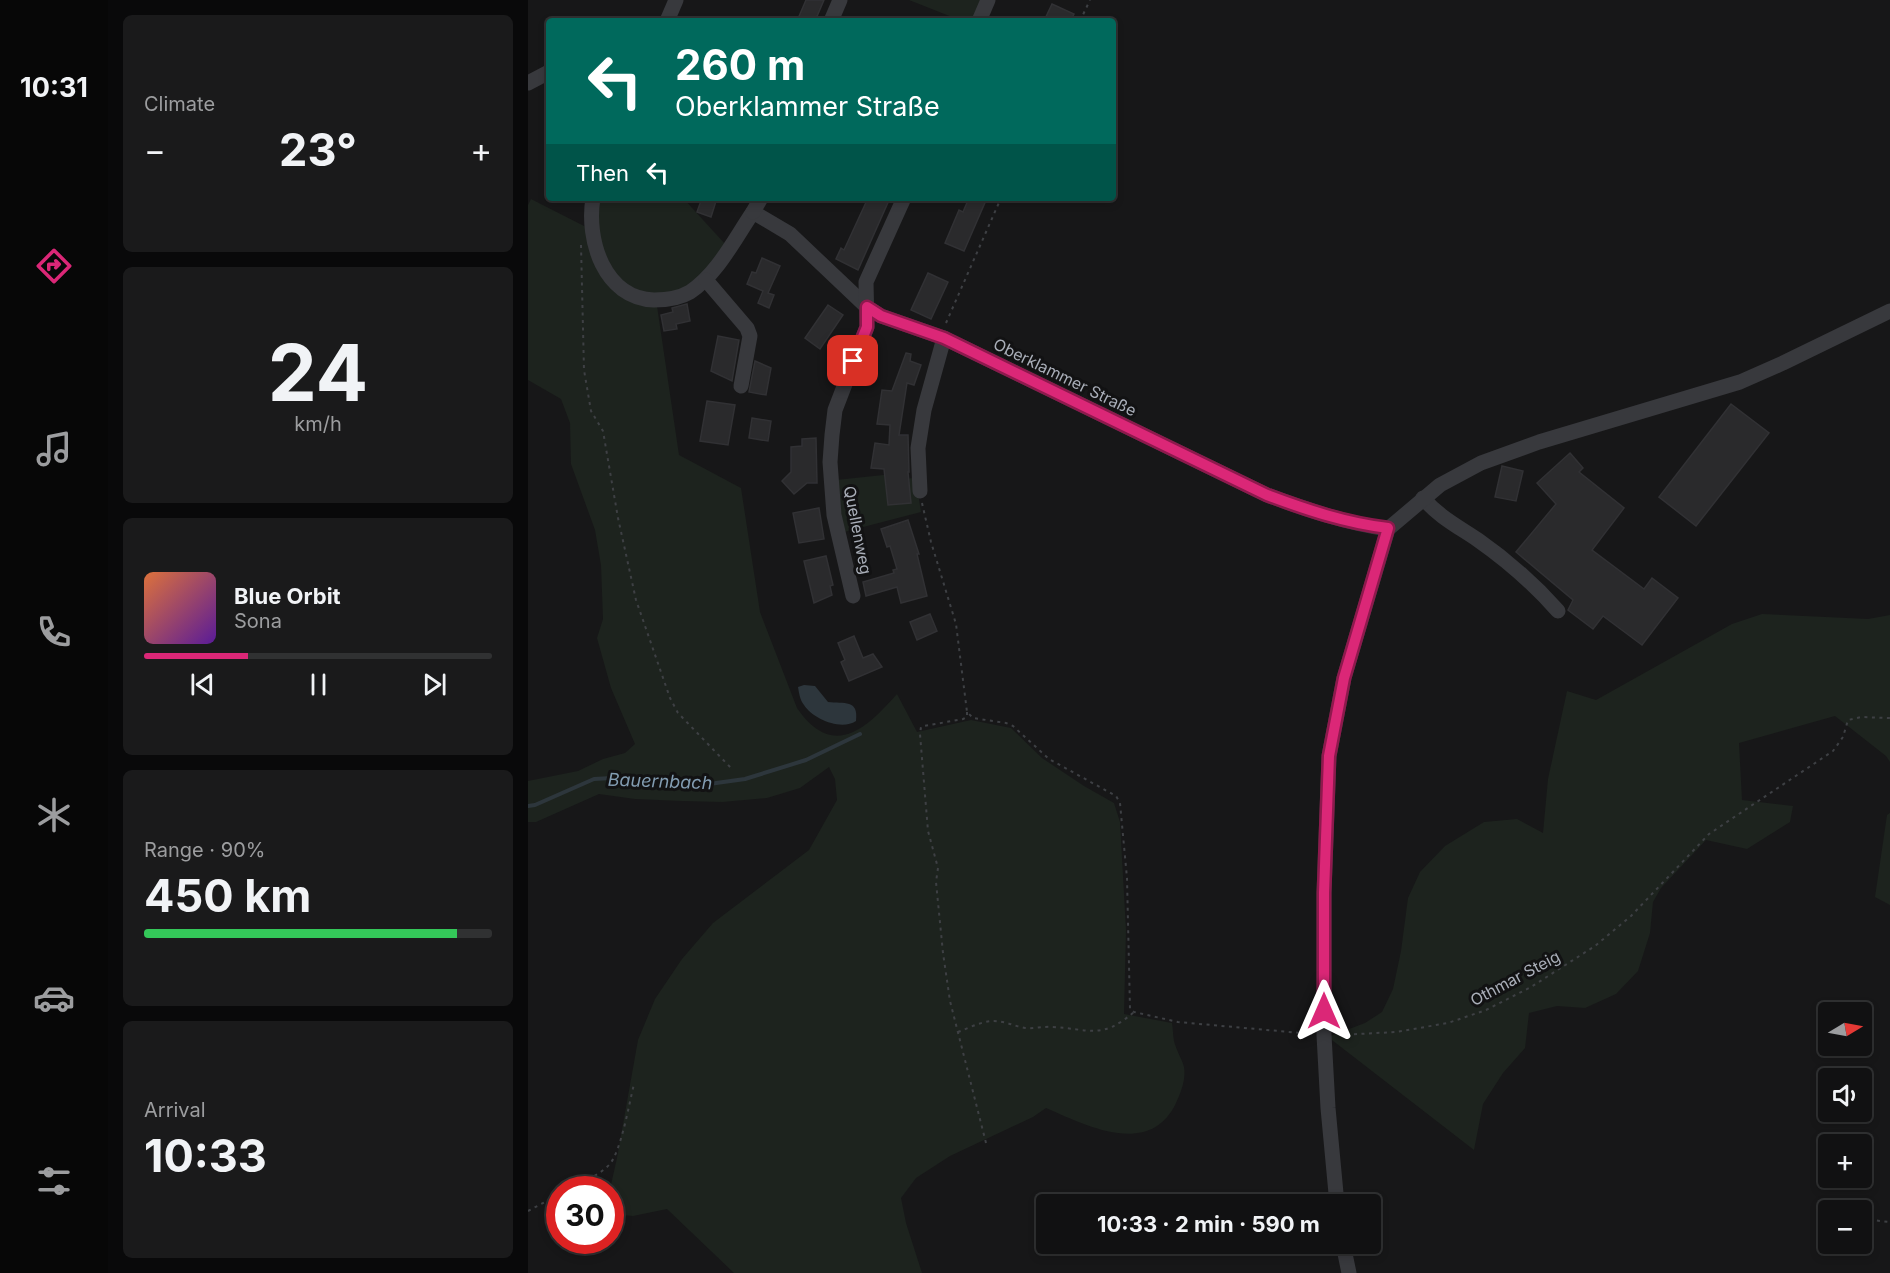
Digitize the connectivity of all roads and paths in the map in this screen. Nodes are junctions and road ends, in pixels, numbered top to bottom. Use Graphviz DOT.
graph roads {
  1 [pos="676,0"];
  2 [pos="840,0"];
  3 [pos="988,0"];
  4 [pos="1090,0"];
  5 [pos="669,18"];
  6 [pos="832,18"];
  7 [pos="980,18"];
  8 [pos="1081,18"];
  9 [pos="546,73"];
  10 [pos="528,82"];
  11 [pos="593,201"];
  12 [pos="759,201"];
  13 [pos="903,201"];
  14 [pos="1000,201"];
  15 [pos="753,212"];
  16 [pos="582,240"];
  17 [pos="706,280"];
  18 [pos="867,307"];
  19 [pos="1890,311"];
  20 [pos="944,338"];
  21 [pos="741,386"];
  22 [pos="920,491"];
  23 [pos="1423,498"];
  24 [pos="1388,528"];
  25 [pos="853,596"];
  26 [pos="1558,611"];
  27 [pos="967,712"];
  28 [pos="1890,718"];
  29 [pos="731,768"];
  30 [pos="1134,1012"];
  31 [pos="958,1032"];
  32 [pos="1324,1035"];
  33 [pos="634,1084"];
  34 [pos="986,1143"];
  35 [pos="594,1176"];
  36 [pos="1336,1194"];
  37 [pos="546,1201"];
  38 [pos="528,1211"];
  39 [pos="1872,1220"];
  40 [pos="1890,1222"];
  41 [pos="1345,1254"];
  42 [pos="1349,1273"];
  1 -- 5 [label="street"];
  2 -- 6 [label="street"];
  3 -- 7 [label="street"];
  4 -- 8 [label="path"];
  9 -- 10 [label="street"];
  11 -- 17 [label="street"];
  12 -- 15 [label="street"];
  13 -- 18 [label="street, Quellenweg"];
  14 -- 20 [label="path"];
  15 -- 17 [label="street"];
  15 -- 18 [label="street, Oberklammer Straße"];
  16 -- 29 [label="path"];
  17 -- 21 [label="street"];
  18 -- 20 [label="street, Oberklammer Straße"];
  18 -- 25 [label="street, Quellenweg"];
  19 -- 23 [label="street"];
  20 -- 22 [label="street"];
  20 -- 24 [label="street, Oberklammer Straße"];
  22 -- 27 [label="path"];
  23 -- 24 [label="street"];
  23 -- 26 [label="street"];
  24 -- 32 [label="street"];
  27 -- 30 [label="path"];
  27 -- 31 [label="path"];
  28 -- 32 [label="path, Othmar Steig"];
  30 -- 31 [label="path"];
  30 -- 32 [label="path, Othmar Steig"];
  31 -- 34 [label="path"];
  32 -- 36 [label="street"];
  33 -- 35 [label="path"];
  37 -- 38 [label="path"];
  39 -- 40 [label="path"];
  41 -- 42 [label="street"];
}
